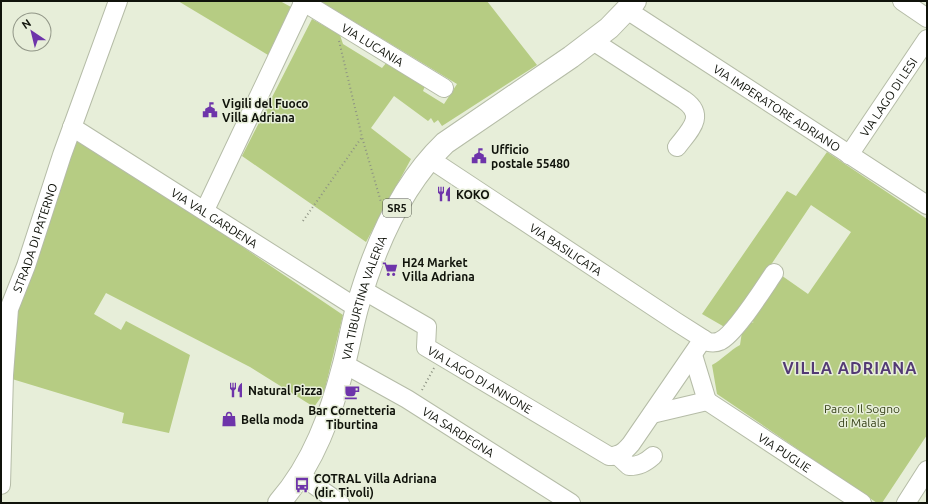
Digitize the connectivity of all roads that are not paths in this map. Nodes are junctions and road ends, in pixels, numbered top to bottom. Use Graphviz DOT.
graph roads {
  1 [pos="303,1"];
  2 [pos="902,1"];
  3 [pos="112,4"];
  4 [pos="631,6"];
  5 [pos="927,18"];
  6 [pos="927,39"];
  7 [pos="593,41"];
  8 [pos="444,88"];
  9 [pos="72,127"];
  10 [pos="677,147"];
  11 [pos="849,155"];
  12 [pos="430,159"];
  13 [pos="927,205"];
  14 [pos="205,210"];
  15 [pos="774,273"];
  16 [pos="360,299"];
  17 [pos="703,339"];
  18 [pos="693,355"];
  19 [pos="344,364"];
  20 [pos="707,401"];
  21 [pos="652,414"];
  22 [pos="617,456"];
  23 [pos="653,456"];
  24 [pos="927,470"];
  25 [pos="300,475"];
  26 [pos="1,485"];
  27 [pos="279,503"];
  28 [pos="340,503"];
  29 [pos="571,503"];
  30 [pos="862,503"];
  31 [pos="906,503"];
  1 -- 8 [label="street, VIA LUCANIA"];
  1 -- 14 [label="street"];
  2 -- 5 [label="street"];
  3 -- 9 [label="street, STRADA DI PATERNO"];
  4 -- 7 [label="main road, VIA TIBURTINA VALERIA / SR5"];
  4 -- 11 [label="street, VIA IMPERATORE ADRIANO"];
  6 -- 11 [label="street, VIA LAGO DI LESI"];
  7 -- 10 [label="street"];
  7 -- 12 [label="main road, VIA TIBURTINA VALERIA / SR5"];
  9 -- 14 [label="street, VIA VAL GARDENA"];
  9 -- 26 [label="street, STRADA DI PATERNO"];
  11 -- 13 [label="street, VIA IMPERATORE ADRIANO"];
  12 -- 16 [label="main road, VIA TIBURTINA VALERIA / SR5"];
  12 -- 17 [label="street, VIA BASILICATA"];
  14 -- 16 [label="street, VIA VAL GARDENA"];
  15 -- 17 [label="street"];
  16 -- 19 [label="main road, VIA TIBURTINA VALERIA / SR5"];
  16 -- 22 [label="street, VIA LAGO DI ANNONE"];
  17 -- 18 [label="street"];
  18 -- 20 [label="street"];
  18 -- 21 [label="street"];
  19 -- 25 [label="main road, VIA TIBURTINA VALERIA / SR5"];
  19 -- 29 [label="street, VIA SARDEGNA"];
  20 -- 21 [label="street"];
  20 -- 30 [label="street, VIA PUGLIE"];
  21 -- 22 [label="street"];
  22 -- 23 [label="street, VIA LAGO DI ANNONE"];
  24 -- 31 [label="street"];
  25 -- 27 [label="main road, VIA TIBURTINA VALERIA / SR5"];
  25 -- 28 [label="street"];
}
